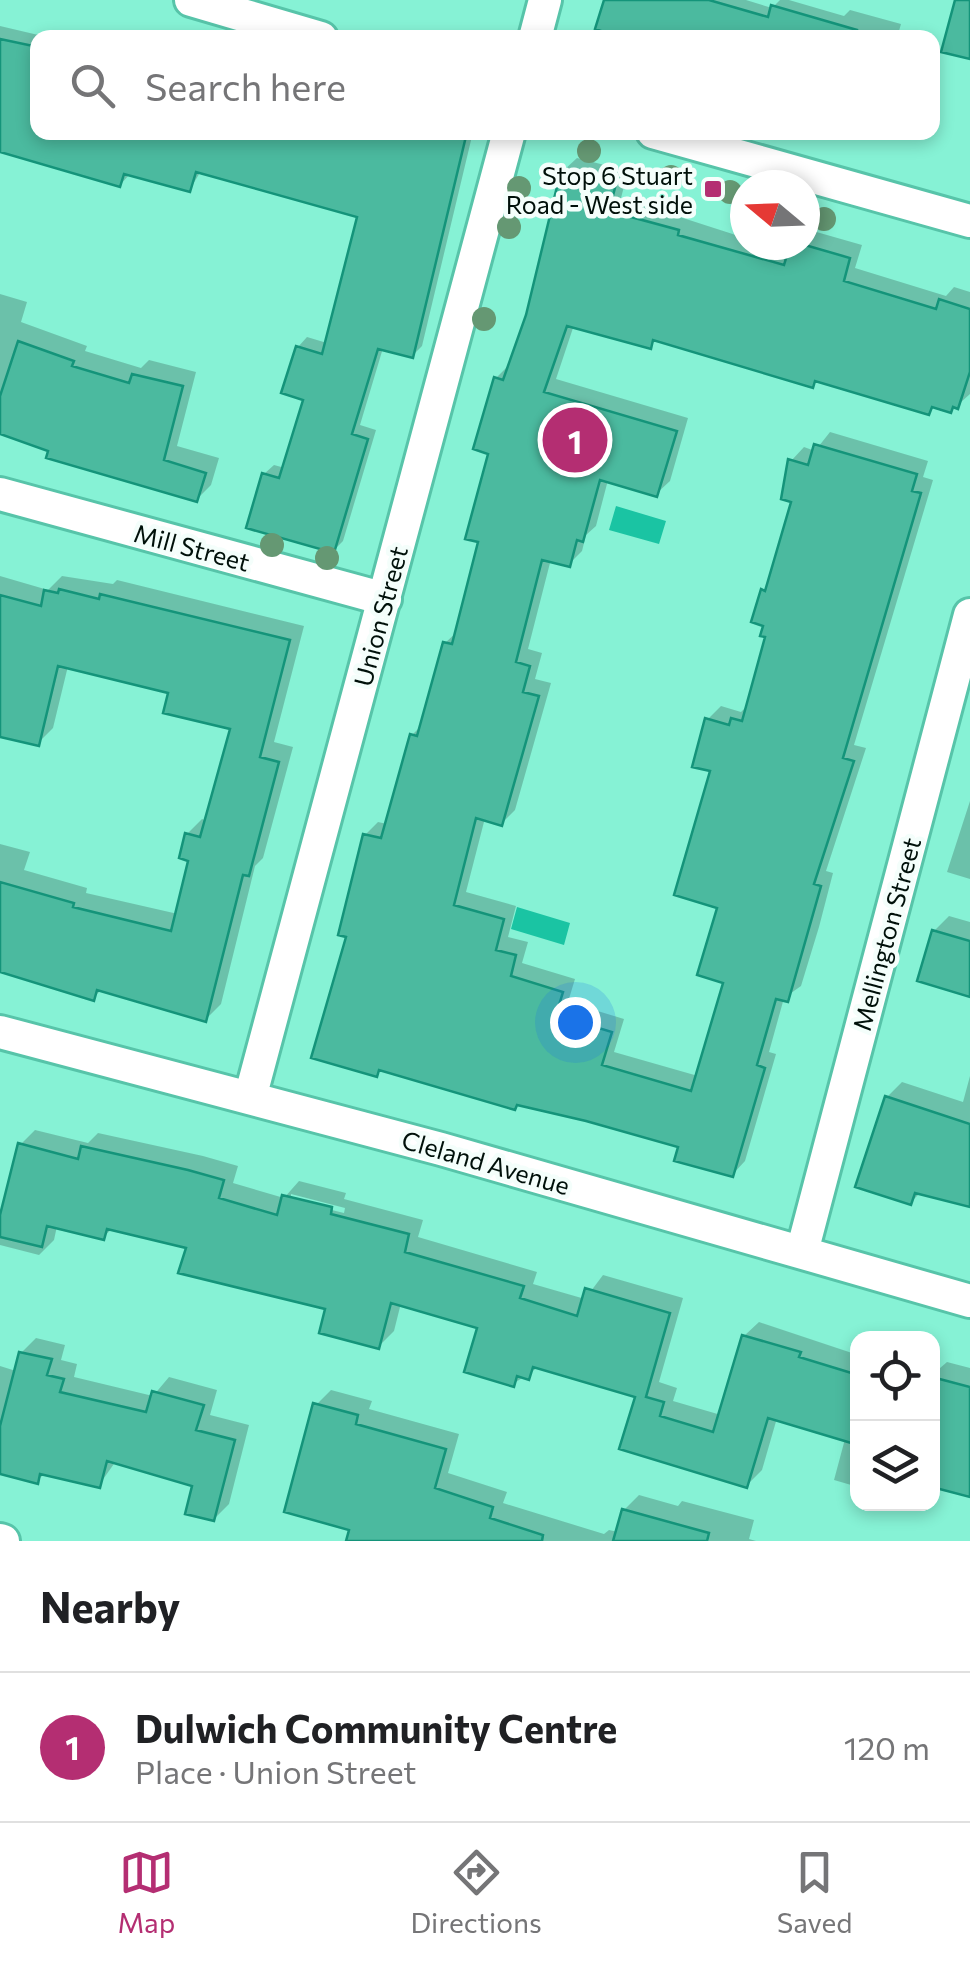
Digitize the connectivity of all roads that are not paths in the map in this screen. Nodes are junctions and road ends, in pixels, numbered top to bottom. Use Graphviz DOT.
graph roads {
  1 [pos="191,0"];
  2 [pos="545,0"];
  3 [pos="294,30"];
  4 [pos="536,30"];
  5 [pos="507,140"];
  6 [pos="681,140"];
  7 [pos="970,222"];
  8 [pos="0,494"];
  9 [pos="385,599"];
  10 [pos="970,615"];
  11 [pos="958,716"];
  12 [pos="0,1032"];
  13 [pos="250,1098"];
  14 [pos="802,1252"];
  15 [pos="970,1301"];
  1 -- 3 [label="street"];
  2 -- 4 [label="street"];
  5 -- 9 [label="street, Union Street"];
  6 -- 7 [label="street"];
  8 -- 9 [label="street, Mill Street"];
  9 -- 13 [label="street, Union Street"];
  10 -- 11 [label="street, Mellington Street"];
  11 -- 14 [label="street, Mellington Street"];
  12 -- 13 [label="street, Cleland Avenue"];
  13 -- 14 [label="street, Cleland Avenue"];
  14 -- 15 [label="street, Cleland Avenue"];
}
